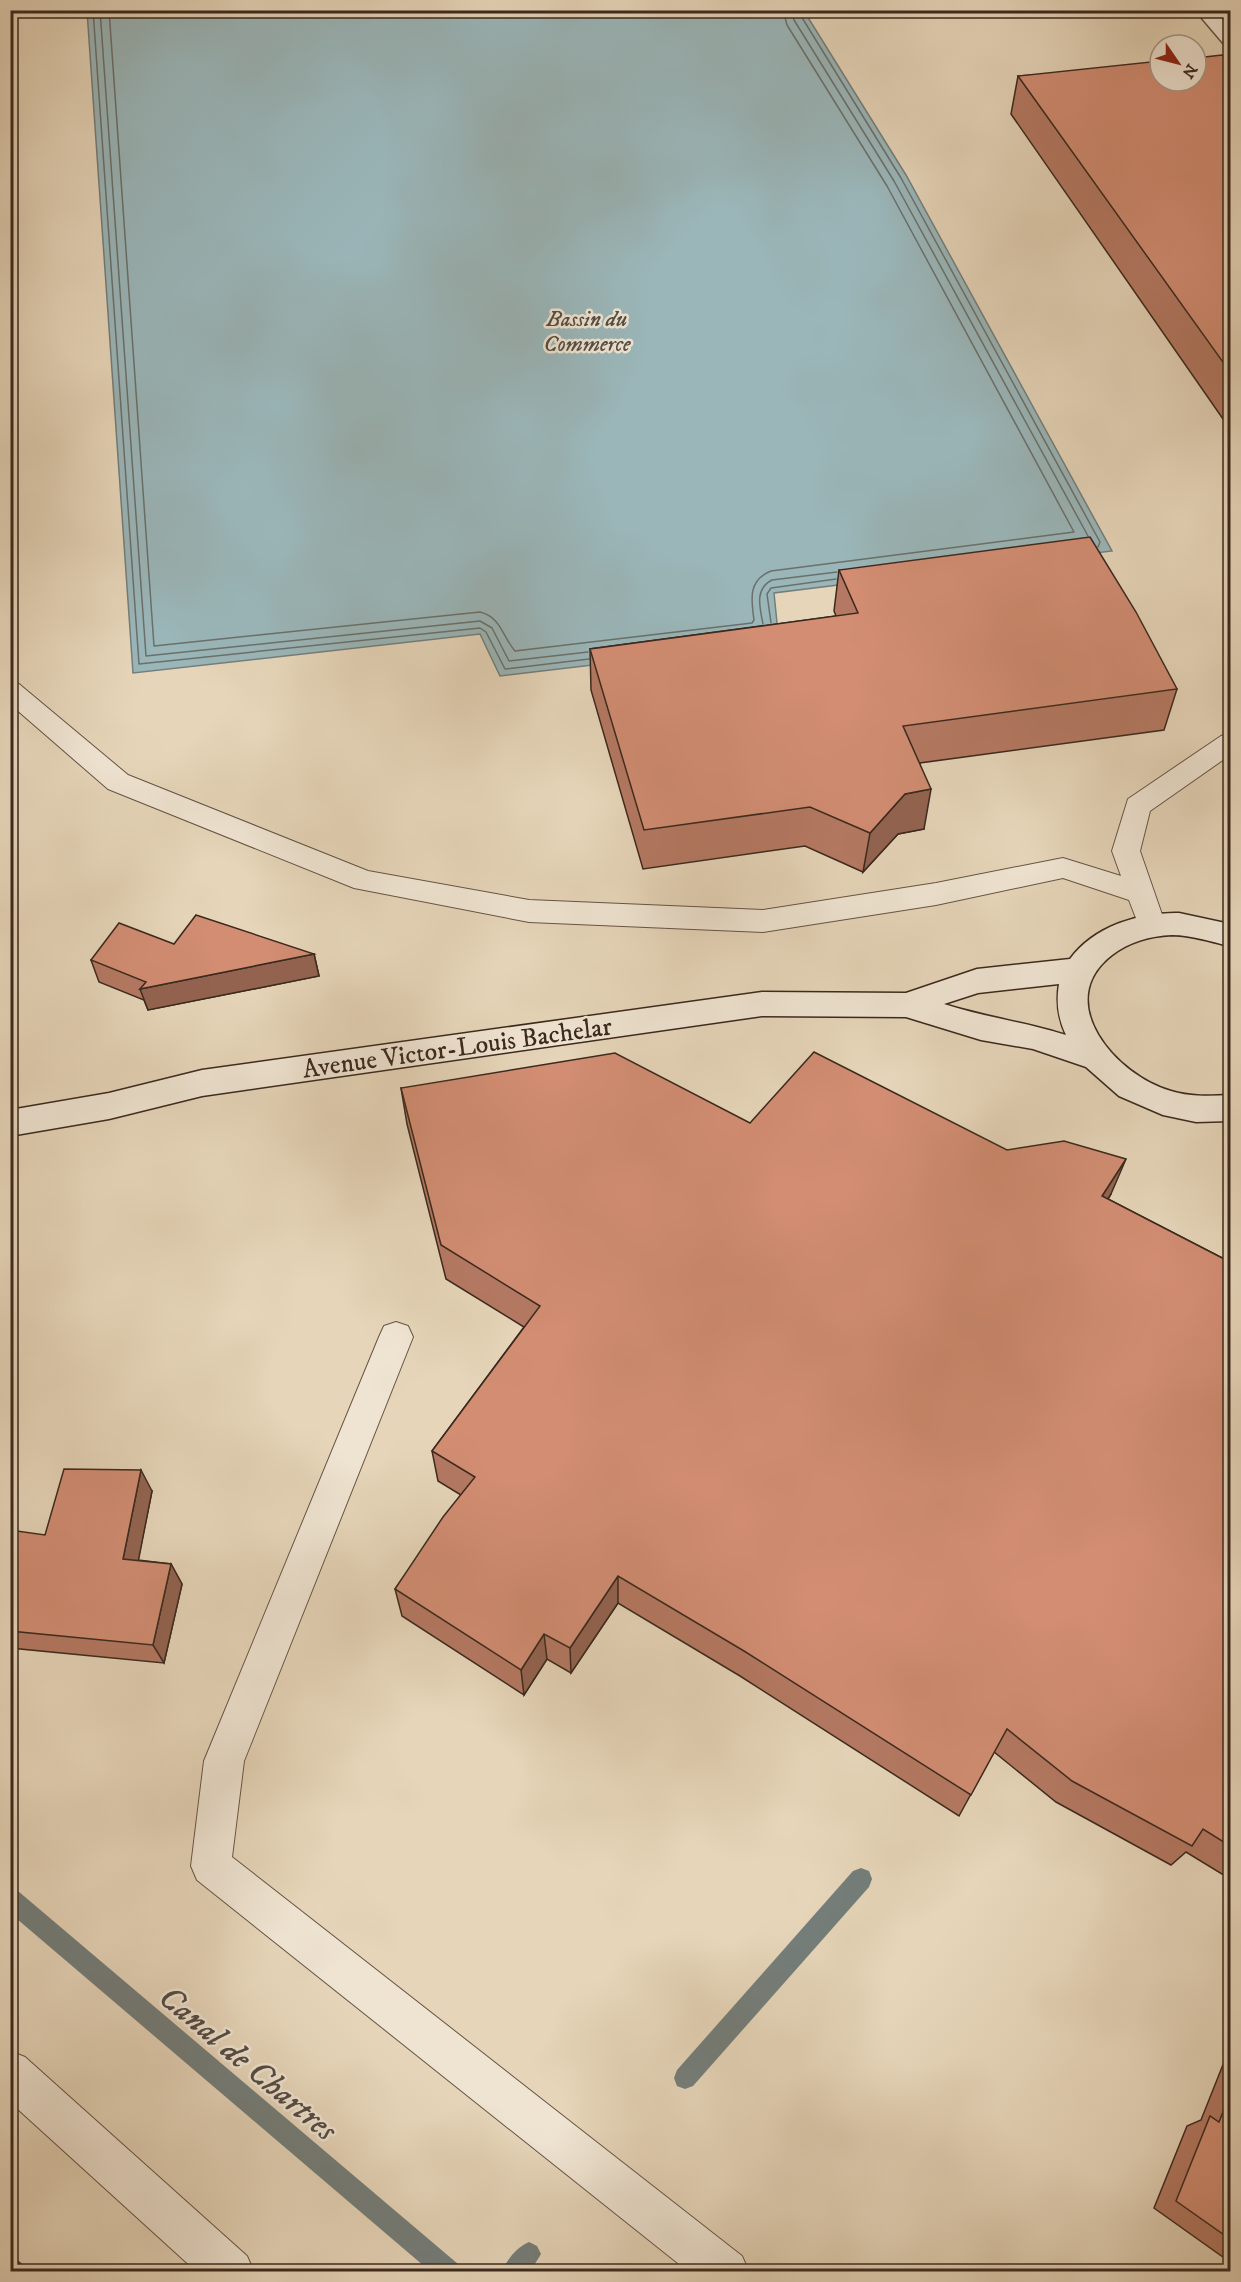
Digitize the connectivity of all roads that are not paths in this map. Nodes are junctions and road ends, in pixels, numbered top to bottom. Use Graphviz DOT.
graph roads {
  1 [pos="1204,10"];
  2 [pos="1230,39"];
  3 [pos="10,690"];
  4 [pos="1230,742"];
  5 [pos="1141,894"];
  6 [pos="1152,926"];
  7 [pos="1230,935"];
  8 [pos="1080,970"];
  9 [pos="906,1005"];
  10 [pos="1094,1057"];
  11 [pos="1222,1115"];
  12 [pos="10,1123"];
  13 [pos="396,1337"];
  14 [pos="10,2072"];
  15 [pos="231,2271"];
  16 [pos="726,2271"];
  1 -- 2 [label="main road"];
  3 -- 5 [label="lane"];
  4 -- 5 [label="lane"];
  5 -- 6 [label="lane"];
  6 -- 7 [label="main road"];
  6 -- 8 [label="main road"];
  8 -- 9 [label="main road, Avenue Victor-Louis Bachelar"];
  8 -- 10 [label="main road"];
  9 -- 10 [label="main road, Avenue Victor-Louis Bachelar"];
  9 -- 12 [label="main road, Avenue Victor-Louis Bachelar"];
  10 -- 11 [label="main road"];
  13 -- 16 [label="lane"];
  14 -- 15 [label="lane"];
}
